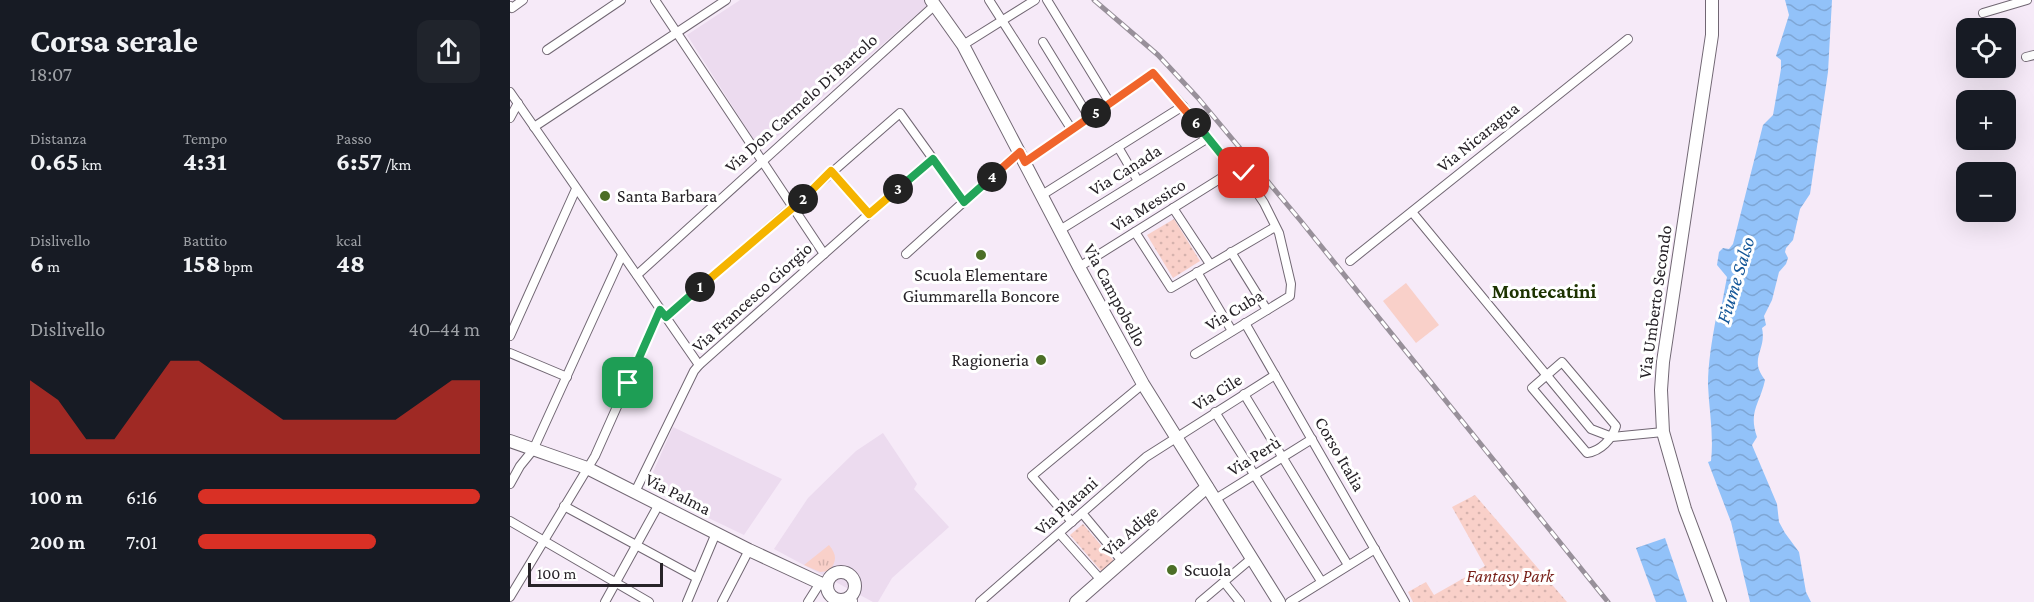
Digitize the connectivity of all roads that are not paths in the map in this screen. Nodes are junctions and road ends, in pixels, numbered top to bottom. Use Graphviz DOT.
graph roads {
  1 [pos="523,0"];
  2 [pos="621,0"];
  3 [pos="655,0"];
  4 [pos="726,0"];
  5 [pos="989,0"];
  6 [pos="1035,0"];
  7 [pos="1047,0"];
  8 [pos="1712,0"];
  9 [pos="2027,0"];
  10 [pos="933,2"];
  11 [pos="714,3"];
  12 [pos="510,6"];
  13 [pos="1983,13"];
  14 [pos="1002,21"];
  15 [pos="676,33"];
  16 [pos="1628,39"];
  17 [pos="1043,42"];
  18 [pos="963,45"];
  19 [pos="547,50"];
  20 [pos="510,92"];
  21 [pos="1110,103"];
  22 [pos="518,104"];
  23 [pos="1183,106"];
  24 [pos="1089,117"];
  25 [pos="510,118"];
  26 [pos="534,127"];
  27 [pos="1071,130"];
  28 [pos="1208,138"];
  29 [pos="1118,147"];
  30 [pos="1022,157"];
  31 [pos="933,159"];
  32 [pos="762,161"];
  33 [pos="1234,170"];
  34 [pos="831,171"];
  35 [pos="1138,181"];
  36 [pos="576,189"];
  37 [pos="1042,195"];
  38 [pos="964,202"];
  39 [pos="793,208"];
  40 [pos="1173,208"];
  41 [pos="1412,212"];
  42 [pos="869,214"];
  43 [pos="1275,227"];
  44 [pos="1060,230"];
  45 [pos="1135,232"];
  46 [pos="1231,252"];
  47 [pos="824,254"];
  48 [pos="906,254"];
  49 [pos="622,255"];
  50 [pos="1350,261"];
  51 [pos="1210,264"];
  52 [pos="1079,267"];
  53 [pos="1197,272"];
  54 [pos="637,274"];
  55 [pos="1267,310"];
  56 [pos="663,313"];
  57 [pos="1245,322"];
  58 [pos="1232,331"];
  59 [pos="510,336"];
  60 [pos="510,353"];
  61 [pos="1195,354"];
  62 [pos="699,365"];
  63 [pos="1547,374"];
  64 [pos="1275,375"];
  65 [pos="567,377"];
  66 [pos="1143,384"];
  67 [pos="1244,394"];
  68 [pos="1215,412"];
  69 [pos="1663,432"];
  70 [pos="1612,437"];
  71 [pos="1177,438"];
  72 [pos="1312,439"];
  73 [pos="510,441"];
  74 [pos="533,450"];
  75 [pos="1282,457"];
  76 [pos="587,468"];
  77 [pos="1254,474"];
  78 [pos="510,484"];
  79 [pos="1207,488"];
  80 [pos="635,492"];
  81 [pos="1214,500"];
  82 [pos="659,504"];
  83 [pos="564,506"];
  84 [pos="1082,513"];
  85 [pos="510,521"];
  86 [pos="1072,522"];
  87 [pos="716,533"];
  88 [pos="1060,534"];
  89 [pos="544,540"];
  90 [pos="636,546"];
  91 [pos="1375,549"];
  92 [pos="749,550"];
  93 [pos="1251,558"];
  94 [pos="1122,561"];
  95 [pos="1348,565"];
  96 [pos="697,578"];
  97 [pos="1101,580"];
  98 [pos="1321,581"];
  99 [pos="615,582"];
  100 [pos="1224,582"];
  101 [pos="824,584"];
  102 [pos="510,598"];
  103 [pos="852,601"];
  104 [pos="515,602"];
  105 [pos="604,602"];
  106 [pos="649,602"];
  107 [pos="687,602"];
  108 [pos="722,602"];
  109 [pos="808,602"];
  110 [pos="980,602"];
  111 [pos="1076,602"];
  112 [pos="1200,602"];
  113 [pos="1240,602"];
  114 [pos="1279,602"];
  115 [pos="1290,602"];
  116 [pos="1405,602"];
  117 [pos="1720,602"];
  1 -- 12 [label="street"];
  2 -- 19 [label="street"];
  3 -- 15 [label="street"];
  4 -- 11 [label="street"];
  5 -- 14 [label="street"];
  6 -- 14 [label="street"];
  7 -- 21 [label="street"];
  8 -- 69 [label="main road, Via Umberto Secondo"];
  9 -- 13 [label="street"];
  10 -- 18 [label="main road, Via Campobello"];
  10 -- 32 [label="street, Via Don Carmelo Di Bartolo"];
  11 -- 15 [label="street"];
  14 -- 18 [label="street"];
  14 -- 27 [label="street"];
  15 -- 26 [label="street"];
  15 -- 32 [label="street"];
  16 -- 41 [label="street, Via Nicaragua"];
  17 -- 24 [label="street"];
  18 -- 30 [label="main road, Via Campobello"];
  20 -- 22 [label="street"];
  21 -- 23 [label="street"];
  21 -- 24 [label="street"];
  22 -- 25 [label="street"];
  22 -- 26 [label="street"];
  23 -- 28 [label="street"];
  23 -- 29 [label="street"];
  24 -- 27 [label="street"];
  26 -- 36 [label="street"];
  27 -- 30 [label="street"];
  28 -- 33 [label="street"];
  28 -- 35 [label="street, Via Canada"];
  29 -- 35 [label="street"];
  29 -- 37 [label="street"];
  30 -- 37 [label="main road, Via Campobello"];
  30 -- 38 [label="street"];
  31 -- 34 [label="street"];
  31 -- 38 [label="street"];
  31 -- 42 [label="street, Via Francesco Giorgio"];
  32 -- 39 [label="street"];
  32 -- 54 [label="street, Via Don Carmelo Di Bartolo"];
  33 -- 40 [label="street, Via Messico"];
  33 -- 43 [label="street"];
  34 -- 39 [label="street"];
  34 -- 42 [label="street"];
  35 -- 44 [label="street, Via Canada"];
  36 -- 49 [label="street"];
  36 -- 59 [label="street"];
  37 -- 44 [label="main road, Via Campobello"];
  38 -- 48 [label="street"];
  39 -- 47 [label="street"];
  39 -- 56 [label="street"];
  40 -- 45 [label="street, Via Messico"];
  40 -- 51 [label="street"];
  41 -- 50 [label="street, Via Nicaragua"];
  41 -- 63 [label="street"];
  42 -- 47 [label="street, Via Francesco Giorgio"];
  43 -- 46 [label="street"];
  43 -- 55 [label="street, Via Cuba"];
  44 -- 52 [label="main road, Via Campobello"];
  45 -- 52 [label="street, Via Messico"];
  45 -- 53 [label="street"];
  46 -- 51 [label="street"];
  46 -- 55 [label="street"];
  47 -- 62 [label="street, Via Francesco Giorgio"];
  49 -- 54 [label="street"];
  49 -- 65 [label="street"];
  51 -- 53 [label="street"];
  52 -- 66 [label="main road, Via Campobello"];
  53 -- 58 [label="street"];
  54 -- 56 [label="street"];
  55 -- 57 [label="street, Via Cuba"];
  56 -- 62 [label="street"];
  56 -- 76 [label="street"];
  57 -- 58 [label="street, Via Cuba"];
  57 -- 64 [label="street, Corso Italia"];
  58 -- 61 [label="street, Via Cuba"];
  60 -- 65 [label="street"];
  62 -- 80 [label="street, Via Francesco Giorgio"];
  63 -- 70 [label="street"];
  63 -- 70 [label="street"];
  63 -- 70 [label="street"];
  64 -- 67 [label="street, Via Cile"];
  64 -- 72 [label="street, Corso Italia"];
  65 -- 74 [label="street"];
  66 -- 71 [label="main road, Via Campobello"];
  66 -- 86 [label="street"];
  67 -- 68 [label="street, Via Cile"];
  67 -- 75 [label="street"];
  68 -- 71 [label="street, Via Cile"];
  68 -- 77 [label="street"];
  69 -- 70 [label="street"];
  69 -- 117 [label="main road, Via Umberto Secondo"];
  71 -- 79 [label="main road, Via Campobello"];
  71 -- 84 [label="street, Via Platani"];
  72 -- 75 [label="street, Via Perù"];
  72 -- 91 [label="street, Corso Italia"];
  73 -- 74 [label="main road, Via Palma"];
  74 -- 76 [label="main road, Via Palma"];
  74 -- 78 [label="street"];
  75 -- 77 [label="street, Via Perù"];
  75 -- 95 [label="street"];
  76 -- 80 [label="main road, Via Palma"];
  76 -- 83 [label="street"];
  77 -- 81 [label="street, Via Perù"];
  77 -- 98 [label="street"];
  79 -- 81 [label="main road, Via Campobello"];
  79 -- 94 [label="main road, Via Adige"];
  80 -- 82 [label="main road, Via Palma"];
  81 -- 93 [label="main road, Via Campobello"];
  82 -- 87 [label="main road, Via Palma"];
  82 -- 90 [label="street"];
  83 -- 89 [label="street"];
  83 -- 90 [label="street"];
  84 -- 86 [label="street, Via Platani"];
  84 -- 94 [label="street"];
  85 -- 89 [label="street"];
  86 -- 88 [label="street, Via Platani"];
  87 -- 92 [label="main road, Via Palma"];
  87 -- 96 [label="street"];
  88 -- 97 [label="street"];
  88 -- 110 [label="street, Via Platani"];
  89 -- 99 [label="street"];
  89 -- 102 [label="street"];
  90 -- 96 [label="street"];
  90 -- 99 [label="street"];
  91 -- 95 [label="street"];
  91 -- 116 [label="street, Corso Italia"];
  92 -- 101 [label="main road, Via Palma"];
  92 -- 108 [label="street"];
  93 -- 100 [label="street"];
  93 -- 114 [label="main road, Via Campobello"];
  94 -- 97 [label="main road, Via Adige"];
  95 -- 98 [label="street"];
  96 -- 107 [label="street"];
  97 -- 111 [label="main road, Via Adige"];
  98 -- 115 [label="street"];
  99 -- 105 [label="street"];
  99 -- 106 [label="street"];
  100 -- 112 [label="street"];
  100 -- 113 [label="street"];
  101 -- 103 [label="main road, Via Palma"];
  101 -- 103 [label="main road, Via Palma"];
  101 -- 109 [label="street"];
  102 -- 104 [label="street"];
}
